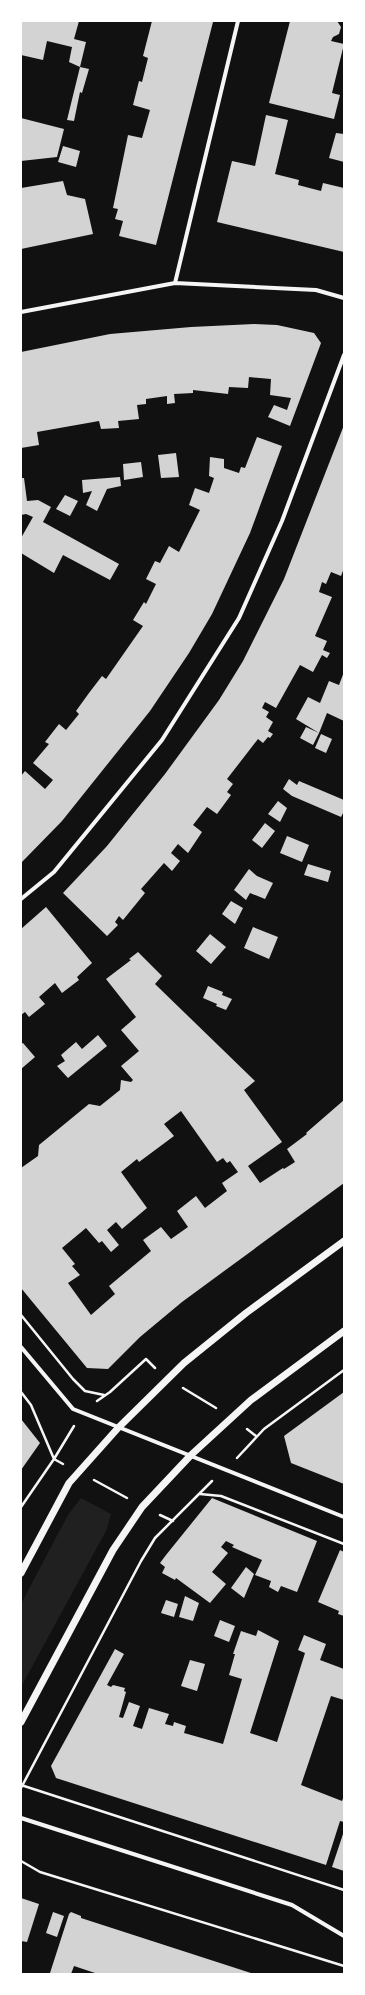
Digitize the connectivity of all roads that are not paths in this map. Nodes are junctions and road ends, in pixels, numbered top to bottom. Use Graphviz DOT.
graph roads {
  1 [pos="238,21"];
  2 [pos="176,283"];
  3 [pos="344,298"];
  4 [pos="21,312"];
  5 [pos="344,355"];
  6 [pos="21,898"];
  7 [pos="344,1241"];
  8 [pos="344,1331"];
  9 [pos="21,1347"];
  10 [pos="118,1428"];
  11 [pos="191,1455"];
  12 [pos="344,1517"];
  13 [pos="21,1573"];
  14 [pos="21,1722"];
  15 [pos="21,1818"];
  16 [pos="344,1936"];
  1 -- 2 [label="street"];
  2 -- 3 [label="street"];
  2 -- 4 [label="street"];
  5 -- 6 [label="street"];
  7 -- 10 [label="street"];
  8 -- 11 [label="street"];
  9 -- 10 [label="street"];
  10 -- 11 [label="street"];
  10 -- 13 [label="street"];
  11 -- 12 [label="street"];
  11 -- 14 [label="street"];
  15 -- 16 [label="street"];
}
